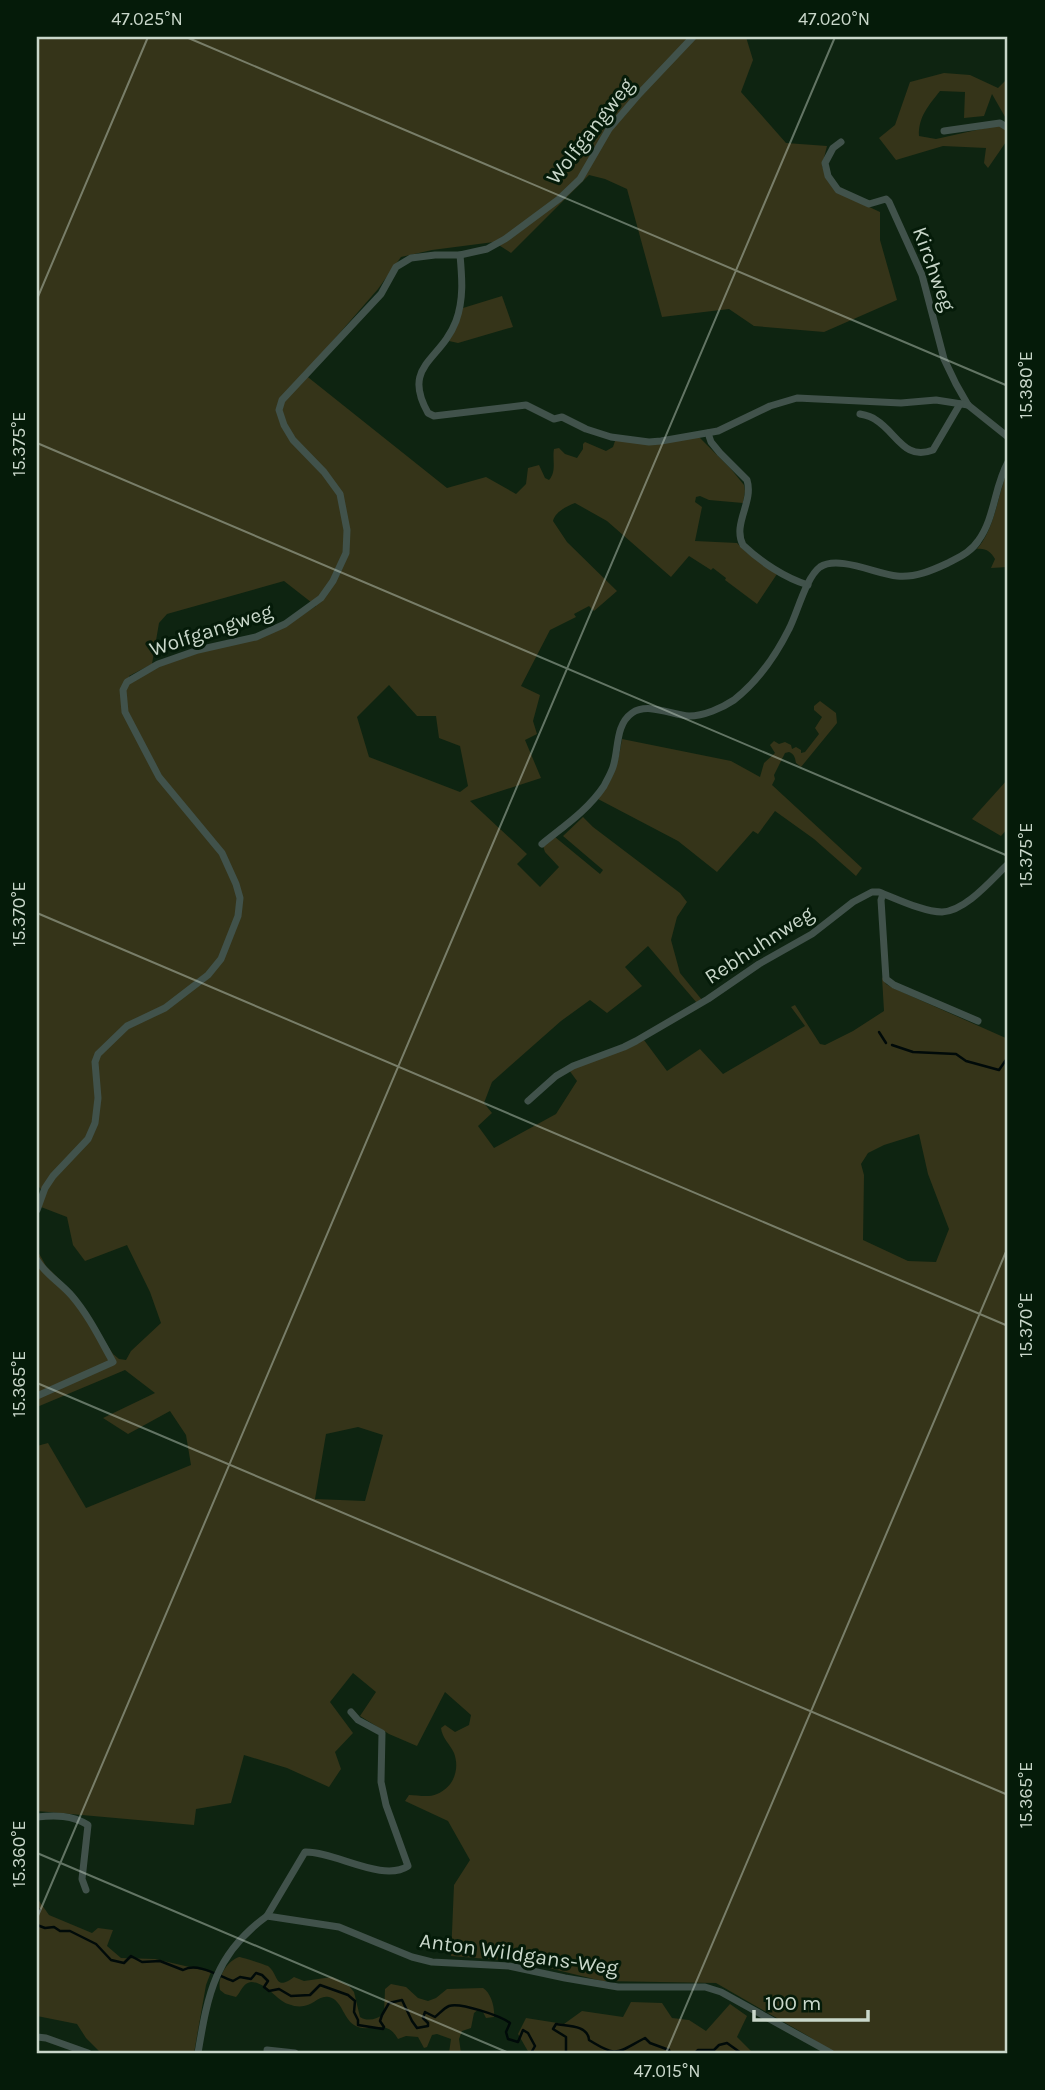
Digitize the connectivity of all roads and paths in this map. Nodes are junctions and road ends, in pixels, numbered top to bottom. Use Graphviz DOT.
graph roads {
  1 [pos="693,37"];
  2 [pos="1008,128"];
  3 [pos="944,131"];
  4 [pos="841,142"];
  5 [pos="460,255"];
  6 [pos="964,405"];
  7 [pos="860,414"];
  8 [pos="708,433"];
  9 [pos="1008,437"];
  10 [pos="1008,462"];
  11 [pos="808,585"];
  12 [pos="542,844"];
  13 [pos="1008,864"];
  14 [pos="883,894"];
  15 [pos="978,1021"];
  16 [pos="528,1101"];
  17 [pos="37,1210"];
  18 [pos="37,1260"];
  19 [pos="37,1396"];
  20 [pos="351,1712"];
  21 [pos="37,1817"];
  22 [pos="86,1890"];
  23 [pos="267,1916"];
  24 [pos="37,2037"];
  25 [pos="267,2050"];
  26 [pos="88,2053"];
  27 [pos="198,2053"];
  28 [pos="295,2053"];
  29 [pos="831,2053"];
  1 -- 5 [label="street, Wolfgangweg"];
  2 -- 3 [label="street"];
  4 -- 6 [label="street, Kirchweg"];
  5 -- 8 [label="street"];
  5 -- 17 [label="street, Wolfgangweg"];
  6 -- 7 [label="street"];
  6 -- 8 [label="street"];
  6 -- 9 [label="street, Kirchweg"];
  8 -- 11 [label="street"];
  10 -- 11 [label="street"];
  11 -- 12 [label="street"];
  13 -- 14 [label="street"];
  14 -- 15 [label="street"];
  14 -- 16 [label="street, Rebhuhnweg"];
  18 -- 19 [label="street"];
  20 -- 23 [label="street"];
  21 -- 22 [label="street"];
  23 -- 27 [label="street"];
  23 -- 29 [label="street, Anton Wildgans-Weg"];
  24 -- 26 [label="street"];
  25 -- 28 [label="street"];
}
